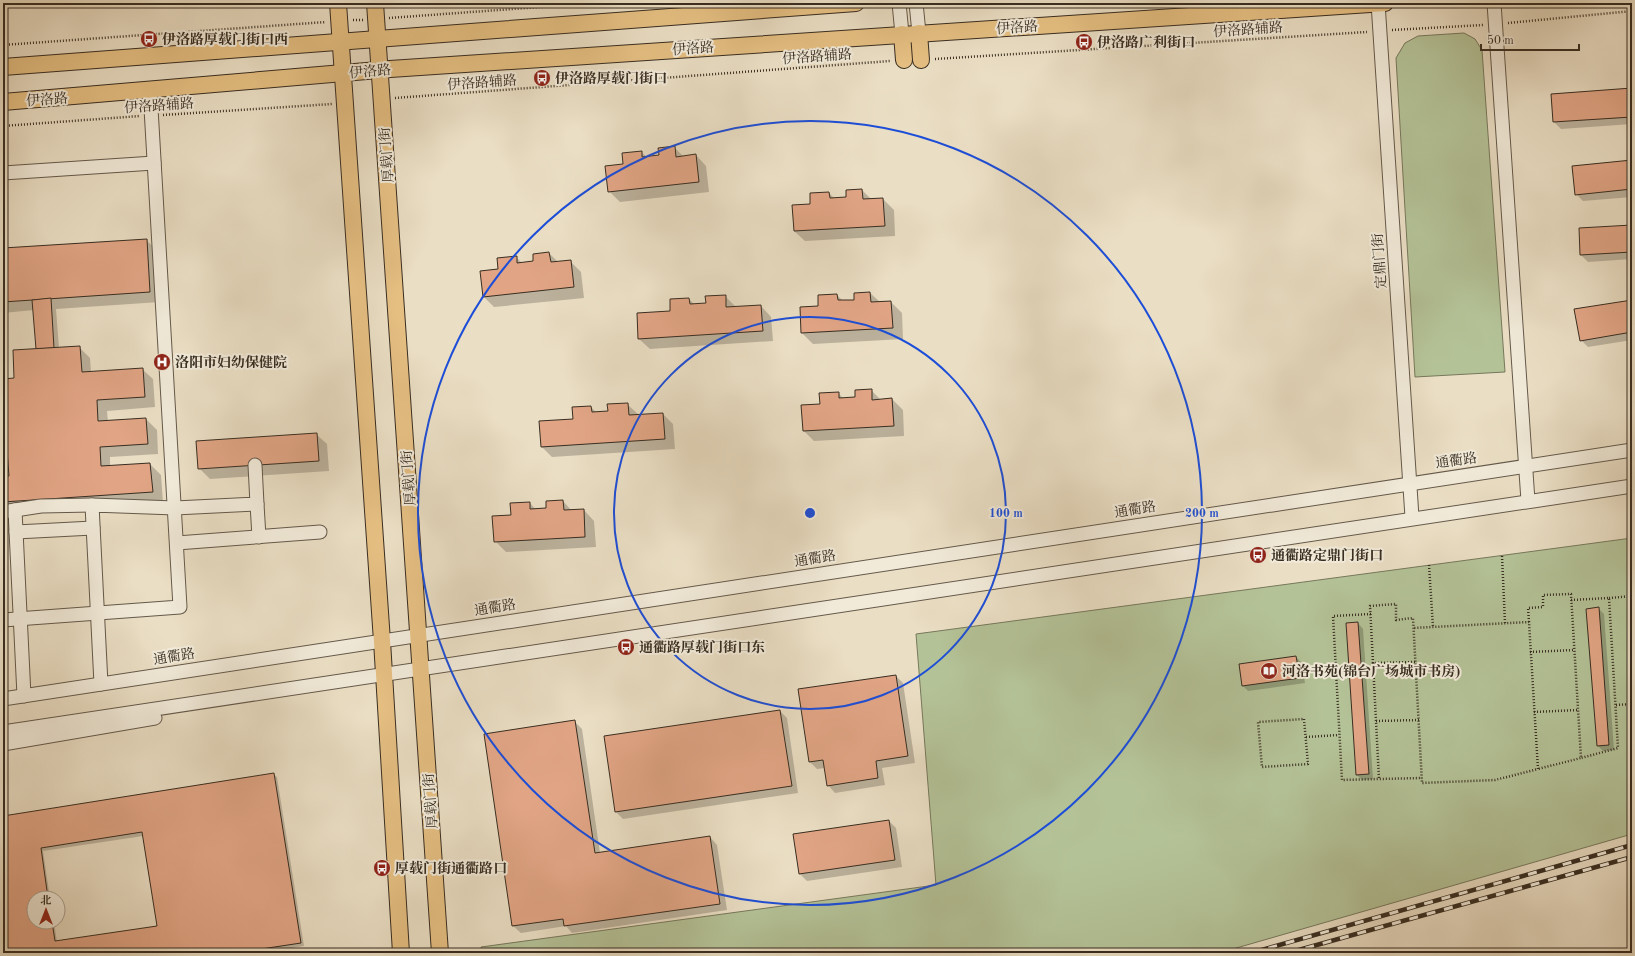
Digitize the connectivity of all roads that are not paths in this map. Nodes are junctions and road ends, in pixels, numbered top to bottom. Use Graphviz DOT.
graph roads {
  1 [pos="338,3"];
  2 [pos="375,3"];
  3 [pos="856,3"];
  4 [pos="899,3"];
  5 [pos="916,3"];
  6 [pos="1378,3"];
  7 [pos="1385,3"];
  8 [pos="1494,3"];
  9 [pos="920,33"];
  10 [pos="902,34"];
  11 [pos="377,40"];
  12 [pos="341,42"];
  13 [pos="904,60"];
  14 [pos="921,60"];
  15 [pos="3,67"];
  16 [pos="380,70"];
  17 [pos="343,74"];
  18 [pos="150,91"];
  19 [pos="3,102"];
  20 [pos="154,163"];
  21 [pos="3,174"];
  22 [pos="1632,450"];
  23 [pos="255,465"];
  24 [pos="1525,466"];
  25 [pos="1410,483"];
  26 [pos="1632,486"];
  27 [pos="1528,501"];
  28 [pos="257,504"];
  29 [pos="92,505"];
  30 [pos="175,508"];
  31 [pos="9,511"];
  32 [pos="1412,517"];
  33 [pos="93,528"];
  34 [pos="16,532"];
  35 [pos="320,532"];
  36 [pos="259,536"];
  37 [pos="177,543"];
  38 [pos="98,613"];
  39 [pos="20,619"];
  40 [pos="3,620"];
  41 [pos="418,635"];
  42 [pos="382,641"];
  43 [pos="421,670"];
  44 [pos="384,676"];
  45 [pos="101,684"];
  46 [pos="24,696"];
  47 [pos="3,699"];
  48 [pos="3,732"];
  49 [pos="3,744"];
  50 [pos="401,953"];
  51 [pos="440,953"];
  1 -- 12 [label="main road"];
  2 -- 11 [label="main road, 厚载门街"];
  3 -- 11 [label="main road"];
  4 -- 10 [label="street"];
  5 -- 9 [label="street"];
  6 -- 7 [label="main road, 伊洛路"];
  6 -- 9 [label="main road, 伊洛路"];
  6 -- 25 [label="street, 定鼎门街"];
  8 -- 24 [label="street"];
  9 -- 10 [label="main road, 伊洛路"];
  9 -- 14 [label="main road"];
  10 -- 13 [label="main road"];
  10 -- 16 [label="main road, 伊洛路"];
  11 -- 12 [label="main road"];
  11 -- 16 [label="main road, 厚载门街"];
  12 -- 15 [label="main road"];
  12 -- 17 [label="main road"];
  16 -- 17 [label="main road, 伊洛路"];
  16 -- 41 [label="main road, 厚载门街"];
  17 -- 18 [label="main road, 伊洛路"];
  17 -- 42 [label="main road"];
  18 -- 19 [label="main road, 伊洛路"];
  18 -- 20 [label="street"];
  20 -- 21 [label="street"];
  20 -- 30 [label="street"];
  22 -- 24 [label="street, 通衢路"];
  23 -- 28 [label="street"];
  24 -- 25 [label="street, 通衢路"];
  24 -- 27 [label="street"];
  25 -- 32 [label="street, 定鼎门街"];
  25 -- 41 [label="street, 通衢路"];
  26 -- 27 [label="street"];
  27 -- 32 [label="street"];
  28 -- 30 [label="street"];
  28 -- 36 [label="street"];
  29 -- 30 [label="street"];
  29 -- 31 [label="street"];
  29 -- 33 [label="street"];
  30 -- 37 [label="street"];
  31 -- 34 [label="street"];
  32 -- 43 [label="street"];
  33 -- 34 [label="street"];
  33 -- 38 [label="street"];
  34 -- 39 [label="street"];
  35 -- 36 [label="street"];
  36 -- 37 [label="street"];
  37 -- 38 [label="street"];
  38 -- 39 [label="street"];
  38 -- 45 [label="street"];
  39 -- 40 [label="street"];
  39 -- 46 [label="street"];
  41 -- 42 [label="street, 通衢路"];
  41 -- 43 [label="main road, 厚载门街"];
  42 -- 44 [label="main road"];
  42 -- 45 [label="street, 通衢路"];
  43 -- 44 [label="street"];
  43 -- 51 [label="main road, 厚载门街"];
  44 -- 48 [label="street"];
  44 -- 49 [label="street"];
  44 -- 50 [label="main road"];
  45 -- 46 [label="street, 通衢路"];
  46 -- 47 [label="street, 通衢路"];
}
